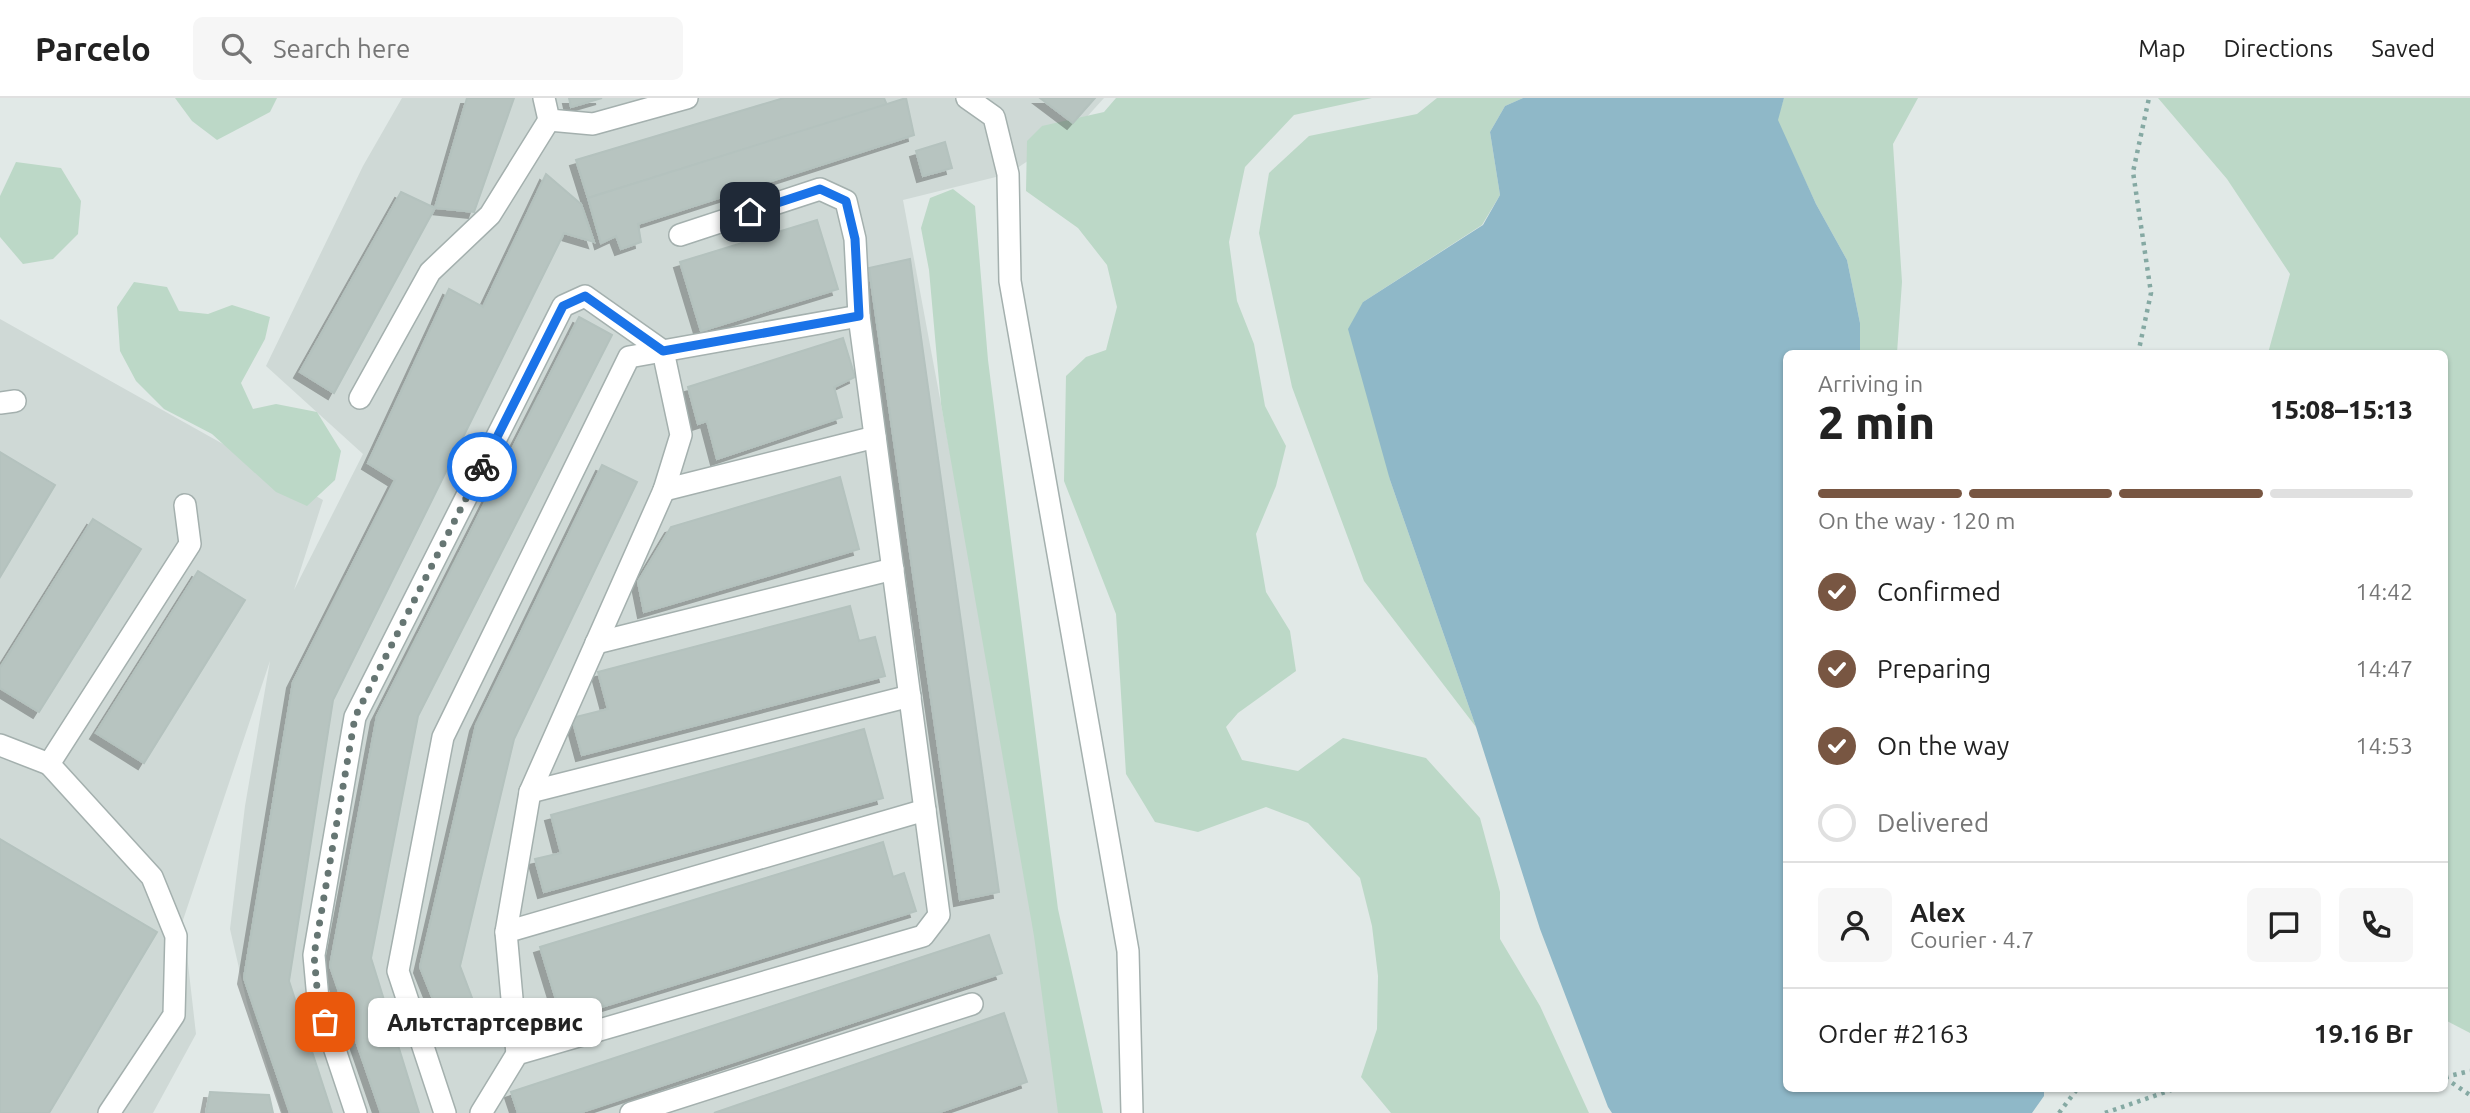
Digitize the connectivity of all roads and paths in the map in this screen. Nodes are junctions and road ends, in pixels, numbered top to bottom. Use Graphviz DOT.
graph roads {
  1 [pos="544,98"];
  2 [pos="687,98"];
  3 [pos="967,98"];
  4 [pos="2149,98"];
  5 [pos="997,108"];
  6 [pos="549,120"];
  7 [pos="680,235"];
  8 [pos="859,316"];
  9 [pos="2139,350"];
  10 [pos="663,351"];
  11 [pos="360,398"];
  12 [pos="875,437"];
  13 [pos="664,490"];
  14 [pos="185,505"];
  15 [pos="893,569"];
  16 [pos="596,643"];
  17 [pos="910,696"];
  18 [pos="0,745"];
  19 [pos="49,764"];
  20 [pos="530,792"];
  21 [pos="925,810"];
  22 [pos="506,932"];
  23 [pos="972,1004"];
  24 [pos="517,1054"];
  25 [pos="2470,1071"];
  26 [pos="2448,1077"];
  27 [pos="2448,1080"];
  28 [pos="2075,1092"];
  29 [pos="2165,1092"];
  30 [pos="2470,1095"];
  31 [pos="109,1113"];
  32 [pos="356,1113"];
  33 [pos="445,1113"];
  34 [pos="481,1113"];
  35 [pos="631,1113"];
  36 [pos="1132,1113"];
  37 [pos="2059,1113"];
  38 [pos="2105,1113"];
  1 -- 6 [label="lane"];
  2 -- 6 [label="lane"];
  3 -- 5 [label="lane"];
  4 -- 9 [label="path"];
  5 -- 36 [label="lane"];
  6 -- 11 [label="lane"];
  7 -- 8 [label="lane"];
  8 -- 10 [label="lane"];
  8 -- 12 [label="lane"];
  10 -- 13 [label="lane"];
  10 -- 32 [label="lane"];
  10 -- 33 [label="lane"];
  12 -- 13 [label="lane"];
  12 -- 15 [label="lane"];
  13 -- 16 [label="lane"];
  14 -- 19 [label="lane"];
  15 -- 16 [label="lane"];
  15 -- 17 [label="lane"];
  16 -- 20 [label="lane"];
  17 -- 20 [label="lane"];
  17 -- 21 [label="lane"];
  18 -- 19 [label="lane"];
  19 -- 31 [label="lane"];
  20 -- 22 [label="lane"];
  21 -- 22 [label="lane"];
  21 -- 24 [label="lane"];
  22 -- 24 [label="lane"];
  23 -- 35 [label="lane"];
  24 -- 34 [label="lane"];
  25 -- 26 [label="path"];
  27 -- 30 [label="path"];
  28 -- 37 [label="path"];
  29 -- 38 [label="path"];
}
